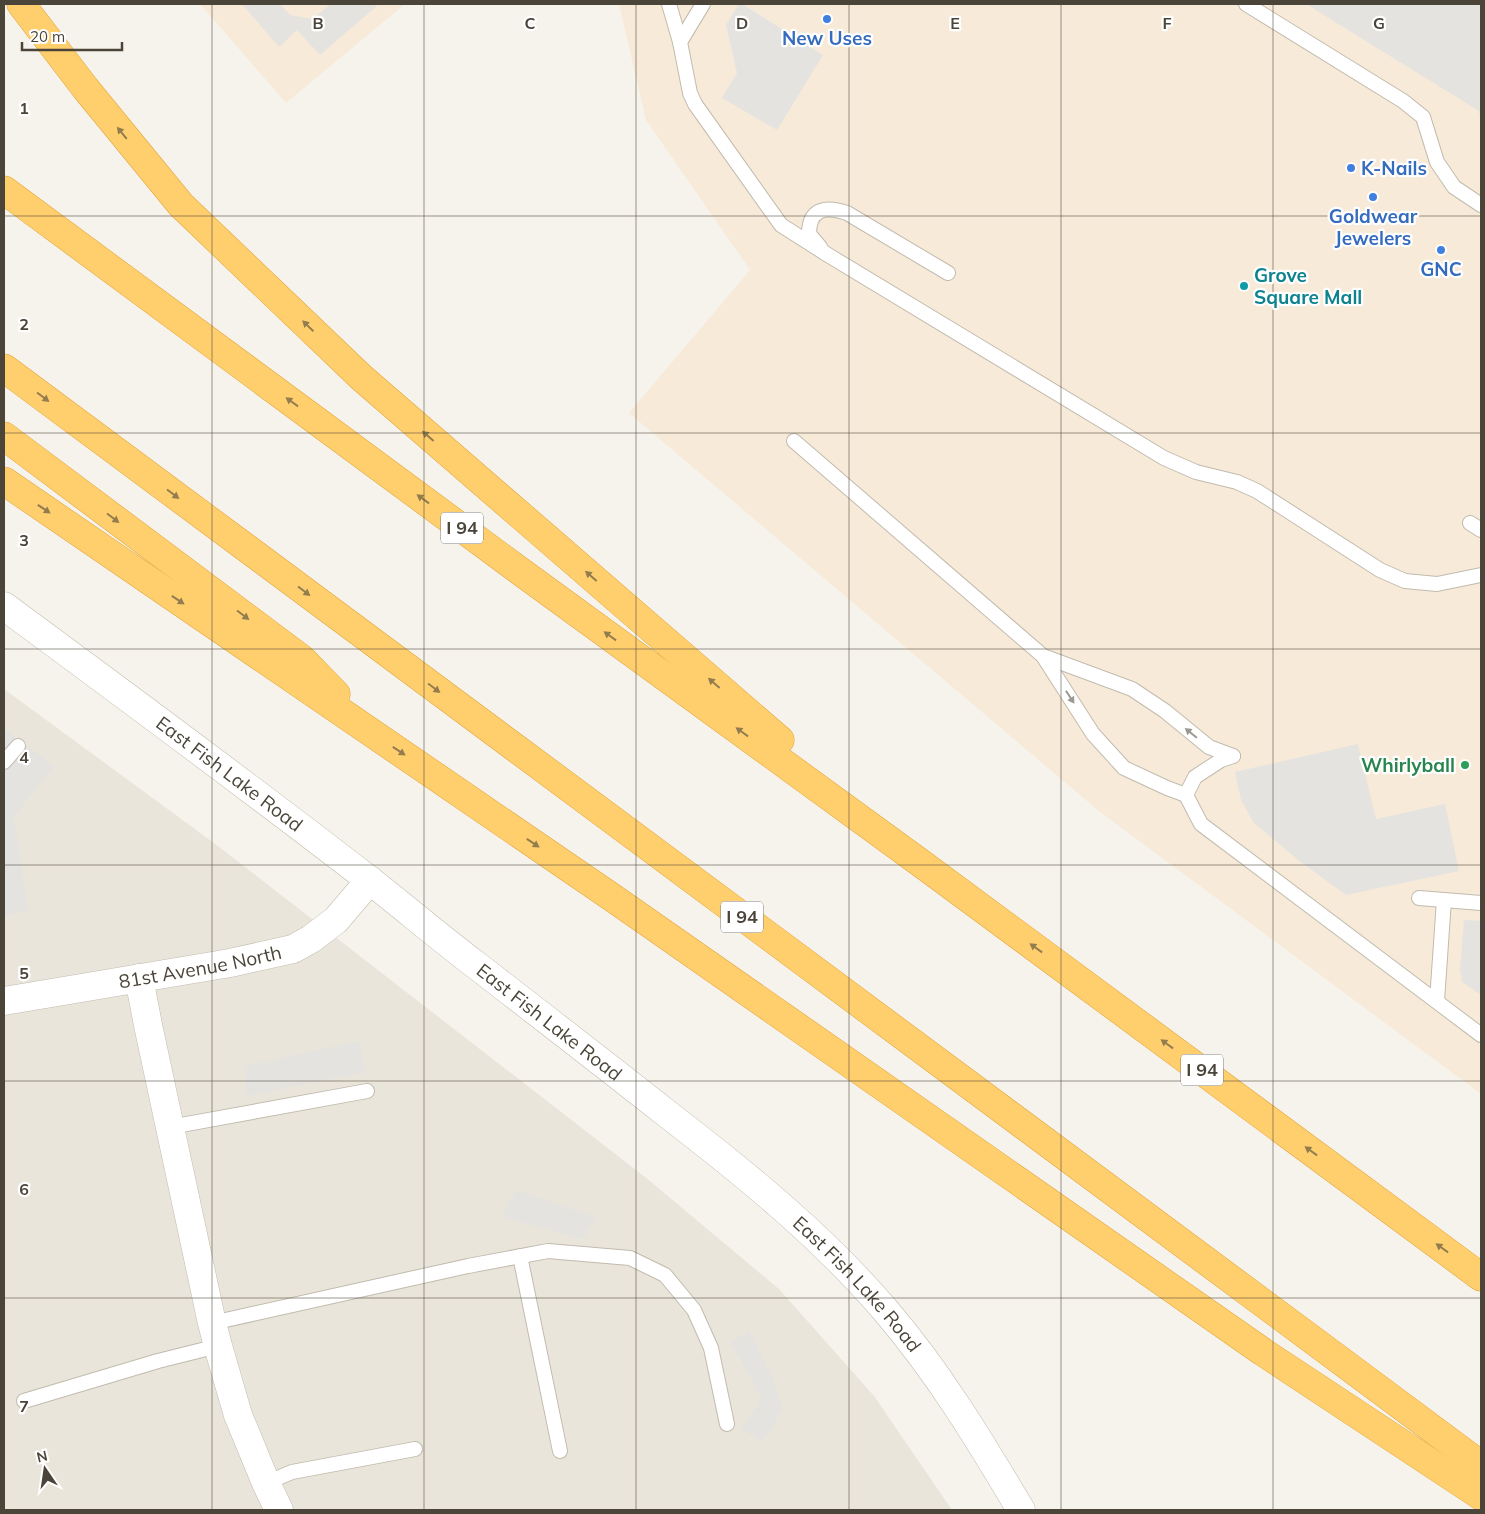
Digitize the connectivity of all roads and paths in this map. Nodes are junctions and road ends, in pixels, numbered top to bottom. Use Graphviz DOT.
graph roads {
  1 [pos="21,4"];
  2 [pos="669,4"];
  3 [pos="703,4"];
  4 [pos="1246,4"];
  5 [pos="680,42"];
  6 [pos="4,190"];
  7 [pos="1481,205"];
  8 [pos="828,255"];
  9 [pos="948,273"];
  10 [pos="4,368"];
  11 [pos="4,436"];
  12 [pos="794,441"];
  13 [pos="4,481"];
  14 [pos="1481,575"];
  15 [pos="4,606"];
  16 [pos="1043,656"];
  17 [pos="373,734"];
  18 [pos="18,746"];
  19 [pos="4,762"];
  20 [pos="1186,795"];
  21 [pos="922,864"];
  22 [pos="370,880"];
  23 [pos="1419,898"];
  24 [pos="1444,900"];
  25 [pos="1481,903"];
  26 [pos="140,978"];
  27 [pos="4,1001"];
  28 [pos="1437,1002"];
  29 [pos="1481,1035"];
  30 [pos="367,1091"];
  31 [pos="170,1128"];
  32 [pos="520,1256"];
  33 [pos="1481,1277"];
  34 [pos="215,1335"];
  35 [pos="24,1401"];
  36 [pos="727,1424"];
  37 [pos="415,1449"];
  38 [pos="560,1451"];
  39 [pos="1481,1465"];
  40 [pos="266,1483"];
  41 [pos="1481,1496"];
  42 [pos="279,1510"];
  43 [pos="1022,1510"];
  21 -- 1 [label="highway, one-way"];
  2 -- 5 [label="lane"];
  3 -- 5 [label="lane"];
  4 -- 7 [label="lane"];
  5 -- 8 [label="lane"];
  21 -- 6 [label="highway, I 94, one-way"];
  8 -- 9 [label="lane"];
  8 -- 14 [label="lane"];
  10 -- 39 [label="highway, I 94, one-way"];
  11 -- 17 [label="highway, one-way"];
  12 -- 16 [label="lane"];
  13 -- 17 [label="highway, one-way"];
  15 -- 22 [label="street, East Fish Lake Road"];
  16 -- 20 [label="lane, one-way"];
  20 -- 16 [label="lane, one-way"];
  17 -- 41 [label="highway, one-way"];
  18 -- 19 [label="lane"];
  20 -- 28 [label="lane"];
  33 -- 21 [label="highway, I 94, one-way"];
  22 -- 26 [label="street, 81st Avenue North"];
  22 -- 43 [label="street, East Fish Lake Road"];
  23 -- 24 [label="lane"];
  24 -- 25 [label="lane"];
  24 -- 28 [label="lane"];
  26 -- 27 [label="street, 81st Avenue North"];
  26 -- 31 [label="street"];
  28 -- 29 [label="lane"];
  30 -- 31 [label="lane"];
  31 -- 34 [label="street"];
  32 -- 34 [label="lane"];
  32 -- 36 [label="lane"];
  32 -- 38 [label="lane"];
  34 -- 35 [label="lane"];
  34 -- 40 [label="street"];
  37 -- 40 [label="lane"];
  40 -- 42 [label="street"];
}
